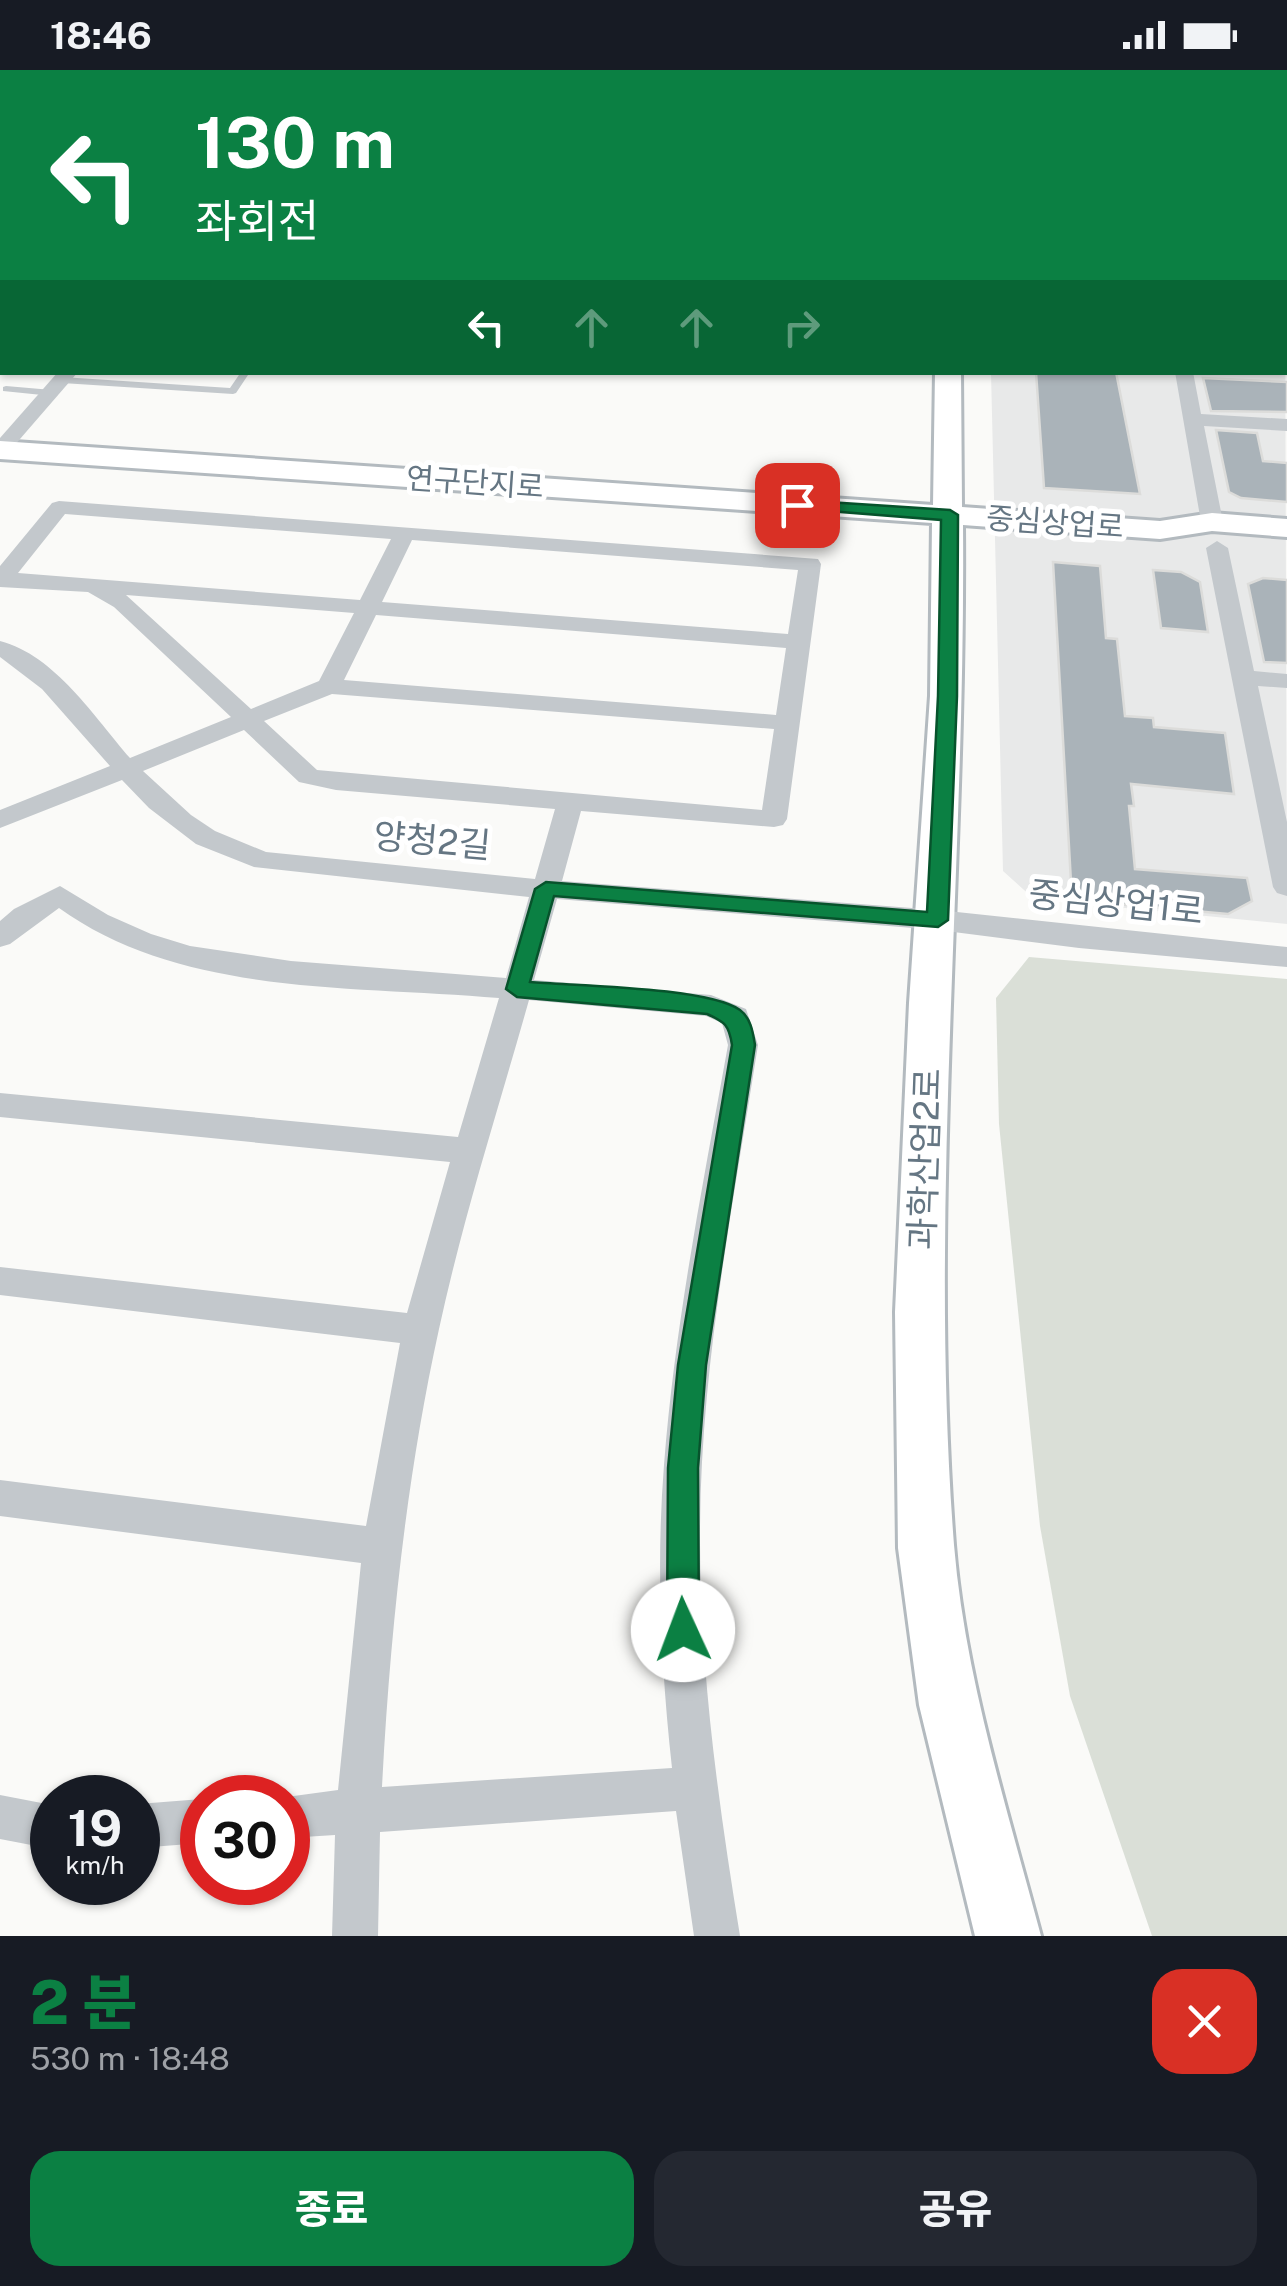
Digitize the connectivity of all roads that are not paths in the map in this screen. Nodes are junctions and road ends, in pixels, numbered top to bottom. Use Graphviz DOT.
graph roads {
  1 [pos="244,375"];
  2 [pos="948,375"];
  3 [pos="1185,375"];
  4 [pos="61,382"];
  5 [pos="6,389"];
  6 [pos="1193,419"];
  7 [pos="1287,425"];
  8 [pos="0,450"];
  9 [pos="950,515"];
  10 [pos="1287,528"];
  11 [pos="406,533"];
  12 [pos="1215,535"];
  13 [pos="1287,552"];
  14 [pos="1,579"];
  15 [pos="93,585"];
  16 [pos="368,607"];
  17 [pos="799,642"];
  18 [pos="0,648"];
  19 [pos="1243,677"];
  20 [pos="1287,681"];
  21 [pos="329,686"];
  22 [pos="246,719"];
  23 [pos="787,724"];
  24 [pos="126,767"];
  25 [pos="1277,800"];
  26 [pos="570,802"];
  27 [pos="0,819"];
  28 [pos="1287,887"];
  29 [pos="546,889"];
  30 [pos="938,920"];
  31 [pos="0,937"];
  32 [pos="1287,958"];
  33 [pos="517,989"];
  34 [pos="0,1105"];
  35 [pos="470,1151"];
  36 [pos="0,1281"];
  37 [pos="421,1330"];
  38 [pos="0,1498"];
  39 [pos="381,1548"];
  40 [pos="696,1788"];
  41 [pos="356,1811"];
  42 [pos="310,1814"];
  43 [pos="0,1817"];
  44 [pos="30,1823"];
  45 [pos="355,1936"];
  46 [pos="717,1936"];
  47 [pos="1008,1936"];
  1 -- 4 [label="lane"];
  2 -- 9 [label="street, 과학산업2로"];
  3 -- 6 [label="street"];
  4 -- 5 [label="lane"];
  4 -- 8 [label="street"];
  6 -- 7 [label="street"];
  6 -- 12 [label="street"];
  8 -- 9 [label="street, 연구단지로"];
  9 -- 12 [label="street, 중심상업로"];
  9 -- 30 [label="street, 과학산업2로"];
  10 -- 12 [label="street, 중심상업로"];
  11 -- 14 [label="street"];
  11 -- 16 [label="street"];
  11 -- 17 [label="street"];
  12 -- 13 [label="street, 중심상업로"];
  12 -- 19 [label="street"];
  14 -- 15 [label="street"];
  15 -- 16 [label="street"];
  15 -- 22 [label="street"];
  16 -- 17 [label="street"];
  16 -- 21 [label="street"];
  17 -- 23 [label="street"];
  18 -- 24 [label="street, 양청2길"];
  19 -- 20 [label="street"];
  19 -- 25 [label="street"];
  21 -- 22 [label="street"];
  21 -- 23 [label="street"];
  22 -- 24 [label="street"];
  22 -- 26 [label="street"];
  23 -- 26 [label="street"];
  24 -- 27 [label="street"];
  24 -- 29 [label="street, 양청2길"];
  25 -- 28 [label="street"];
  26 -- 29 [label="street"];
  29 -- 30 [label="street, 양청2길"];
  29 -- 33 [label="street"];
  30 -- 32 [label="street, 중심상업1로"];
  30 -- 47 [label="street, 과학산업2로"];
  31 -- 33 [label="street"];
  33 -- 35 [label="street"];
  33 -- 40 [label="street"];
  34 -- 35 [label="street"];
  35 -- 37 [label="street"];
  36 -- 37 [label="street"];
  37 -- 39 [label="street"];
  38 -- 39 [label="street"];
  39 -- 41 [label="street"];
  40 -- 41 [label="street"];
  40 -- 46 [label="street"];
  41 -- 42 [label="street"];
  41 -- 45 [label="street"];
  43 -- 44 [label="street"];
}
